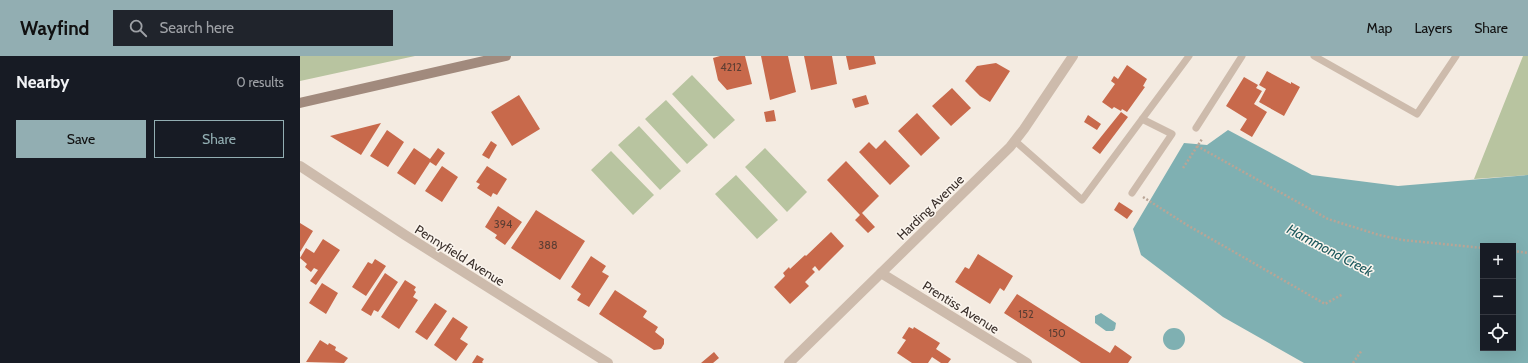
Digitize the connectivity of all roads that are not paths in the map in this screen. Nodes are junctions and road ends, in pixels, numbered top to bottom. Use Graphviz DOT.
graph roads {
  1 [pos="506,56"];
  2 [pos="1073,56"];
  3 [pos="1189,56"];
  4 [pos="1242,56"];
  5 [pos="1314,56"];
  6 [pos="1456,56"];
  7 [pos="300,103"];
  8 [pos="1142,119"];
  9 [pos="1196,128"];
  10 [pos="1015,141"];
  11 [pos="300,166"];
  12 [pos="1132,193"];
  13 [pos="881,273"];
  14 [pos="608,363"];
  15 [pos="789,363"];
  16 [pos="1027,363"];
  1 -- 7 [label="main road"];
  2 -- 10 [label="street, Harding Avenue"];
  3 -- 8 [label="lane"];
  4 -- 9 [label="lane"];
  5 -- 6 [label="lane"];
  8 -- 10 [label="lane"];
  8 -- 12 [label="lane"];
  10 -- 13 [label="street, Harding Avenue"];
  11 -- 14 [label="street, Pennyfield Avenue"];
  13 -- 15 [label="street, Harding Avenue"];
  13 -- 16 [label="street, Prentiss Avenue"];
}
